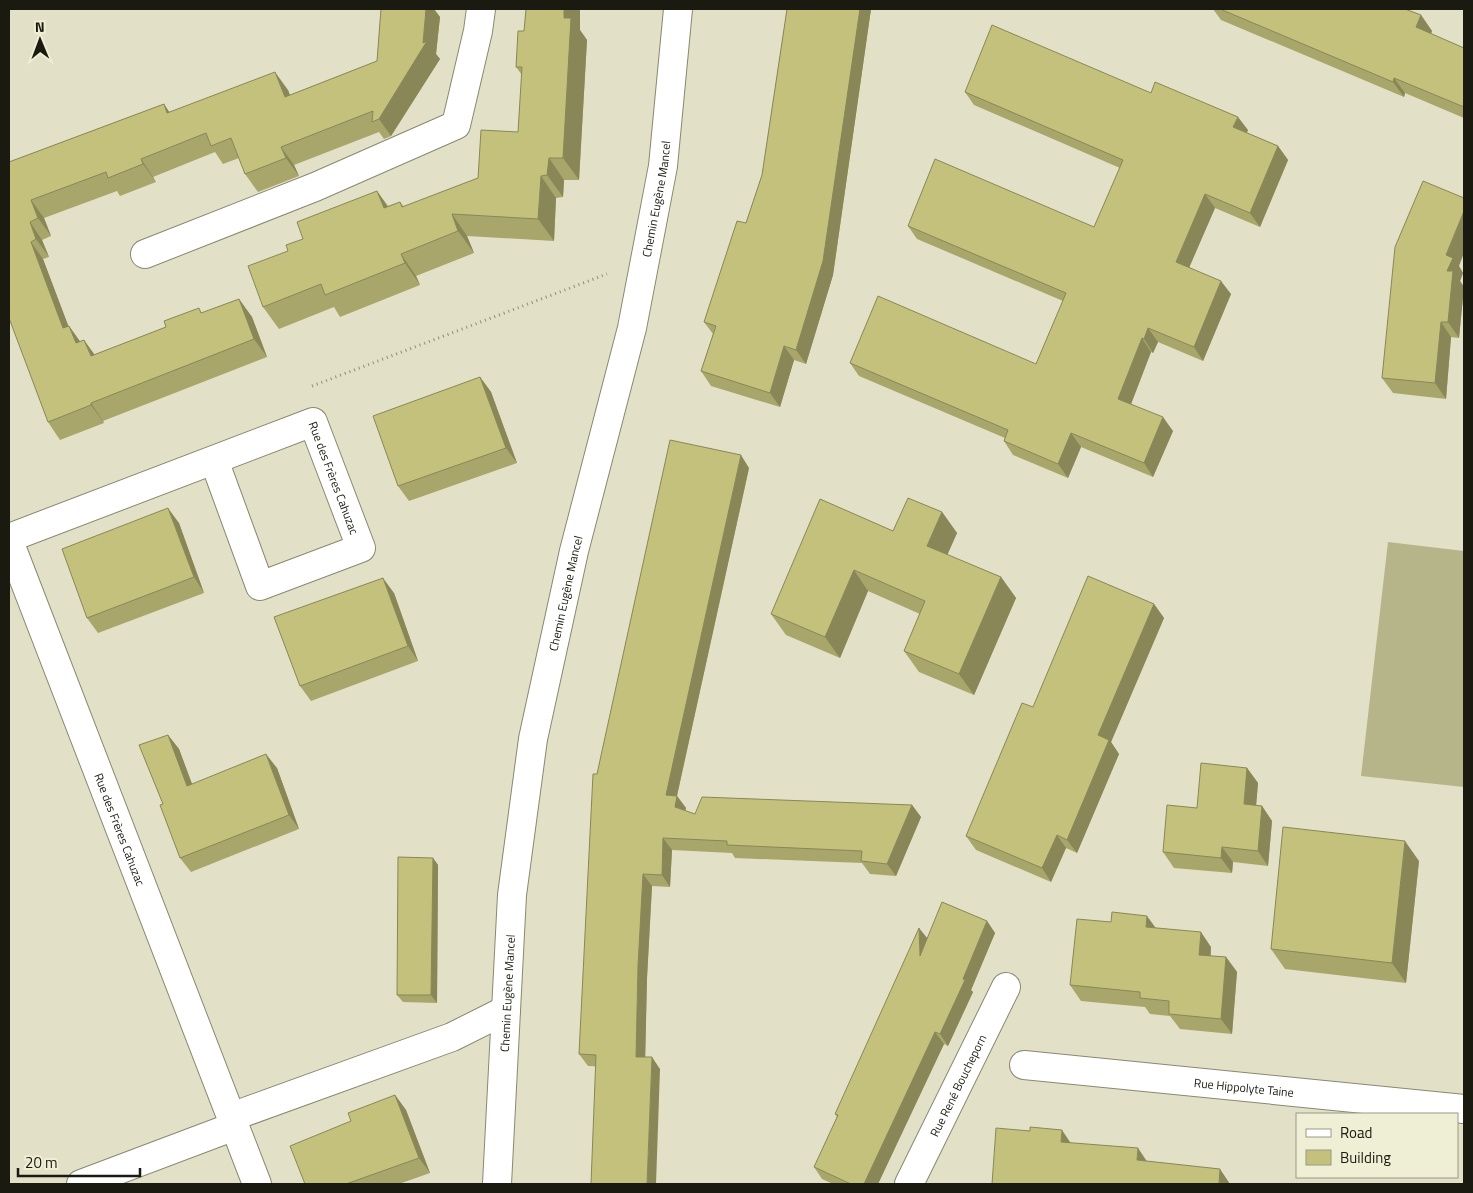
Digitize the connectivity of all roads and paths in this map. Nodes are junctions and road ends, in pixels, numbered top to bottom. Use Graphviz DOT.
graph roads {
  1 [pos="481,9"];
  2 [pos="678,9"];
  3 [pos="145,254"];
  4 [pos="645,259"];
  5 [pos="304,389"];
  6 [pos="214,460"];
  7 [pos="9,539"];
  8 [pos="1006,986"];
  9 [pos="506,1010"];
  10 [pos="1024,1065"];
  11 [pos="1464,1109"];
  12 [pos="233,1121"];
  13 [pos="81,1184"];
  14 [pos="256,1184"];
  15 [pos="497,1184"];
  16 [pos="909,1184"];
  1 -- 3 [label="street"];
  2 -- 4 [label="street, Chemin Eugène Mancel"];
  4 -- 5 [label="path"];
  4 -- 9 [label="street, Chemin Eugène Mancel"];
  6 -- 6 [label="street, Rue des Frères Cahuzac"];
  6 -- 7 [label="street, Rue des Frères Cahuzac"];
  7 -- 12 [label="street, Rue des Frères Cahuzac"];
  8 -- 16 [label="street, Rue René Boucheporn"];
  9 -- 12 [label="street"];
  9 -- 15 [label="street, Chemin Eugène Mancel"];
  10 -- 11 [label="street, Rue Hippolyte Taine"];
  12 -- 13 [label="street"];
  12 -- 14 [label="street, Rue des Frères Cahuzac"];
}
